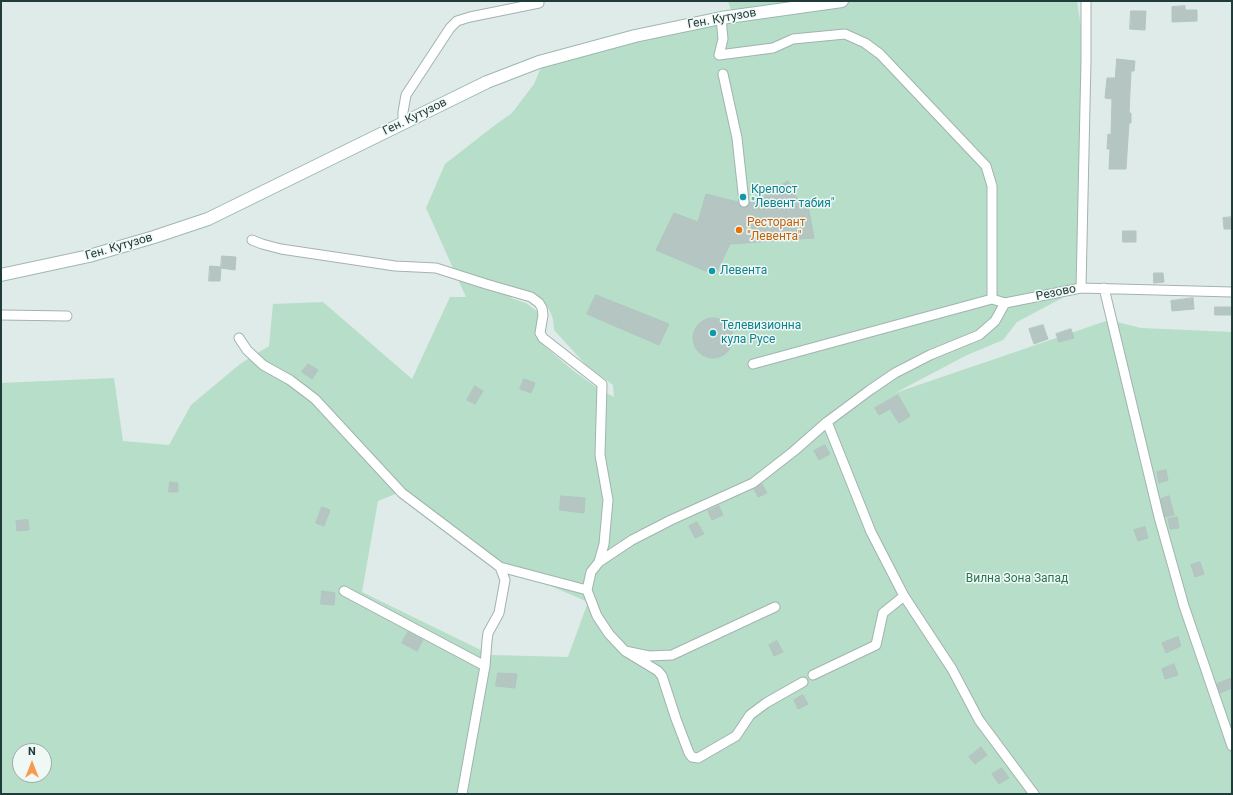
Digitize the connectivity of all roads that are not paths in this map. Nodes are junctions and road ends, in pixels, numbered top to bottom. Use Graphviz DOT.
graph roads {
  1 [pos="842,1"];
  2 [pos="1086,1"];
  3 [pos="539,3"];
  4 [pos="721,18"];
  5 [pos="722,74"];
  6 [pos="403,122"];
  7 [pos="744,202"];
  8 [pos="252,240"];
  9 [pos="1,275"];
  10 [pos="1081,288"];
  11 [pos="1104,288"];
  12 [pos="1232,292"];
  13 [pos="992,299"];
  14 [pos="1005,303"];
  15 [pos="1,315"];
  16 [pos="68,316"];
  17 [pos="239,338"];
  18 [pos="753,364"];
  19 [pos="827,422"];
  20 [pos="599,562"];
  21 [pos="500,567"];
  22 [pos="588,590"];
  23 [pos="344,591"];
  24 [pos="904,596"];
  25 [pos="775,607"];
  26 [pos="625,651"];
  27 [pos="485,666"];
  28 [pos="813,675"];
  29 [pos="803,682"];
  30 [pos="1232,746"];
  31 [pos="462,794"];
  32 [pos="1034,794"];
  1 -- 4 [label="street, Ген. Кутузов"];
  2 -- 10 [label="street, Резово"];
  3 -- 6 [label="street"];
  4 -- 6 [label="street, Ген. Кутузов"];
  4 -- 13 [label="street"];
  5 -- 7 [label="street"];
  6 -- 9 [label="street, Ген. Кутузов"];
  8 -- 20 [label="street"];
  10 -- 11 [label="street"];
  10 -- 14 [label="street, Резово"];
  11 -- 12 [label="street"];
  11 -- 30 [label="street"];
  13 -- 14 [label="street, Резово"];
  13 -- 18 [label="street"];
  14 -- 19 [label="street"];
  15 -- 16 [label="street"];
  17 -- 21 [label="street"];
  19 -- 20 [label="street"];
  19 -- 24 [label="street"];
  20 -- 22 [label="street"];
  21 -- 22 [label="street"];
  21 -- 27 [label="street"];
  22 -- 26 [label="street"];
  23 -- 27 [label="street"];
  24 -- 28 [label="street"];
  24 -- 32 [label="street"];
  25 -- 26 [label="street"];
  26 -- 29 [label="street"];
  27 -- 31 [label="street"];
}
